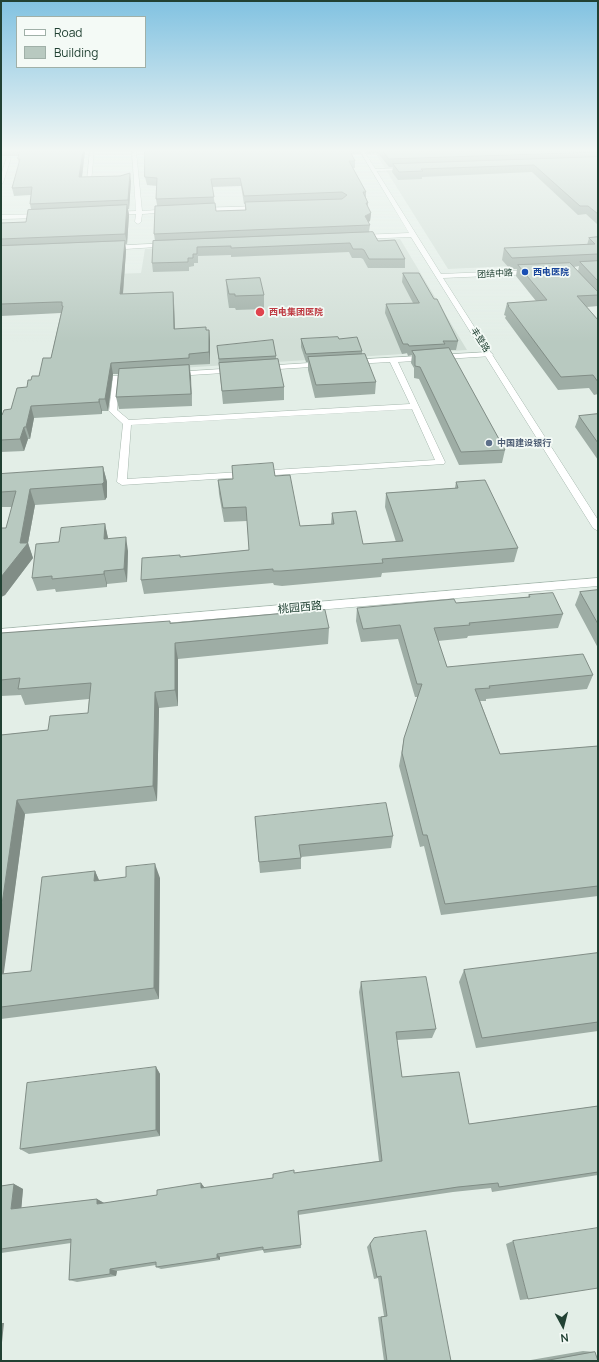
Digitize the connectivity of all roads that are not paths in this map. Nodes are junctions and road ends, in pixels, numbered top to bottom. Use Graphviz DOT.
graph roads {
  1 [pos="139,215"];
  2 [pos="401,215"];
  3 [pos="47,216"];
  4 [pos="1,218"];
  5 [pos="138,222"];
  6 [pos="411,232"];
  7 [pos="354,235"];
  8 [pos="178,243"];
  9 [pos="104,246"];
  10 [pos="540,272"];
  11 [pos="440,276"];
  12 [pos="489,354"];
  13 [pos="393,360"];
  14 [pos="346,363"];
  15 [pos="330,364"];
  16 [pos="163,375"];
  17 [pos="140,376"];
  18 [pos="415,406"];
  19 [pos="127,423"];
  20 [pos="598,528"];
  21 [pos="598,582"];
  22 [pos="1,633"];
  1 -- 5 [label="street"];
  2 -- 6 [label="street, 丰登路"];
  3 -- 4 [label="street"];
  6 -- 7 [label="street"];
  6 -- 11 [label="street, 丰登路"];
  8 -- 9 [label="street"];
  10 -- 11 [label="street, 团结中路"];
  11 -- 12 [label="street, 丰登路"];
  12 -- 13 [label="street"];
  12 -- 20 [label="street, 丰登路"];
  13 -- 14 [label="street"];
  13 -- 18 [label="street"];
  15 -- 16 [label="street"];
  17 -- 19 [label="street"];
  18 -- 19 [label="street"];
  18 -- 19 [label="street"];
  21 -- 22 [label="street, 桃园西路"];
}
